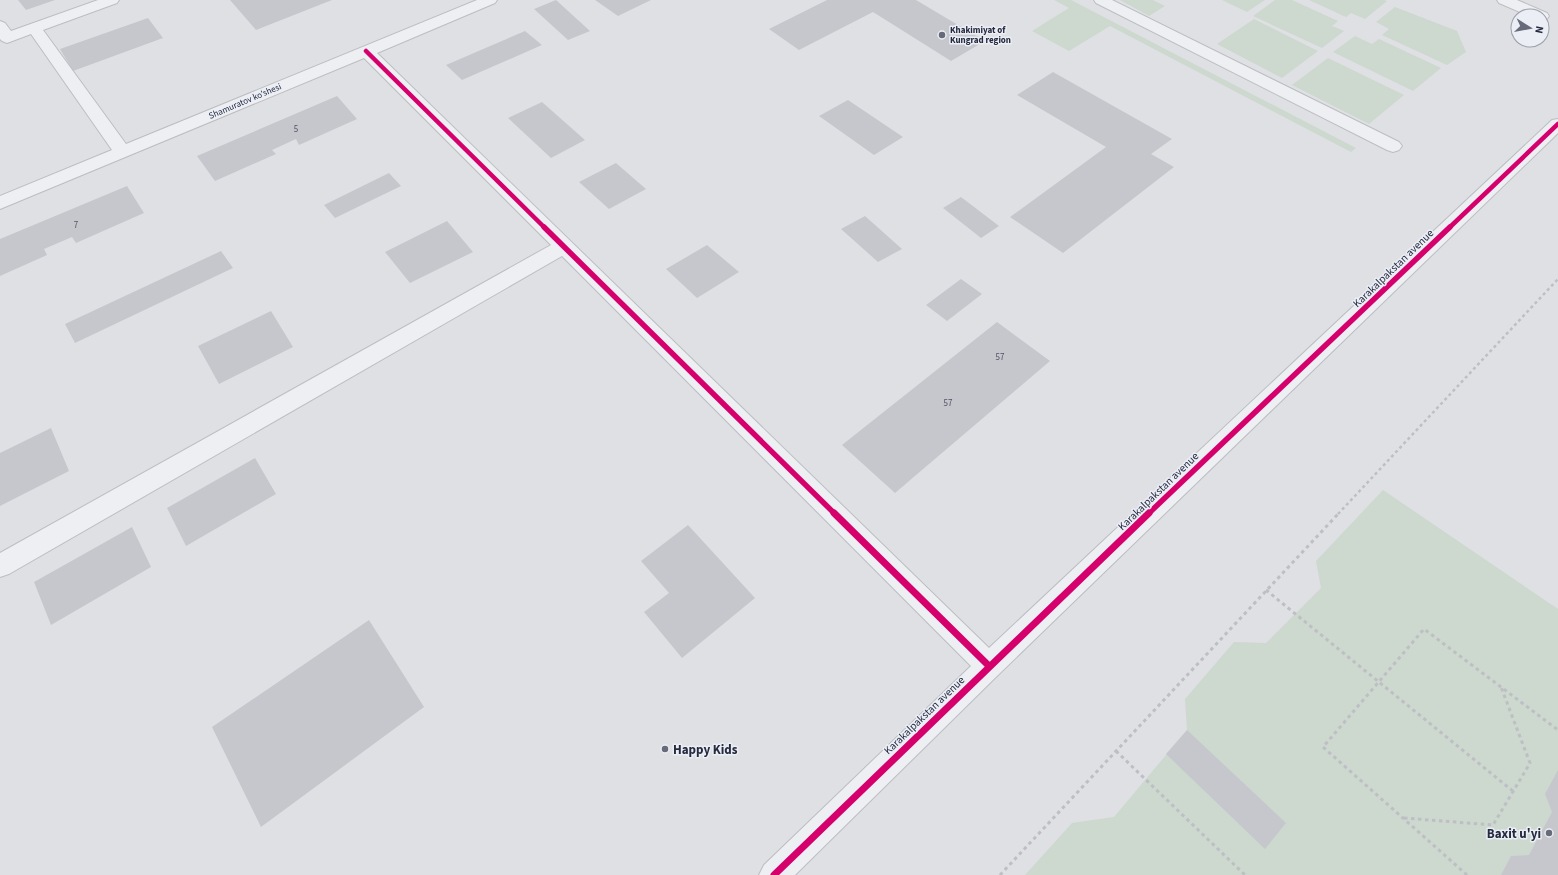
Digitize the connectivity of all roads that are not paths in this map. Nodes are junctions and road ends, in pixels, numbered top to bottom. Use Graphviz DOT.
graph roads {
  1 [pos="112,0"];
  2 [pos="490,0"];
  3 [pos="1101,0"];
  4 [pos="1504,0"];
  5 [pos="1522,8"];
  6 [pos="0,26"];
  7 [pos="34,28"];
  8 [pos="366,51"];
  9 [pos="1558,124"];
  10 [pos="1393,146"];
  11 [pos="122,152"];
  12 [pos="0,203"];
  13 [pos="563,247"];
  14 [pos="0,566"];
  15 [pos="989,666"];
  16 [pos="774,875"];
  1 -- 7 [label="street"];
  2 -- 8 [label="street, Shamuratov ko'shesi"];
  3 -- 10 [label="street"];
  4 -- 5 [label="street"];
  6 -- 7 [label="street"];
  7 -- 11 [label="street"];
  8 -- 11 [label="street, Shamuratov ko'shesi"];
  8 -- 13 [label="street"];
  9 -- 15 [label="street, Karakalpakstan avenue"];
  11 -- 12 [label="street, Shamuratov ko'shesi"];
  13 -- 14 [label="street"];
  13 -- 15 [label="street"];
  15 -- 16 [label="street, Karakalpakstan avenue"];
}
